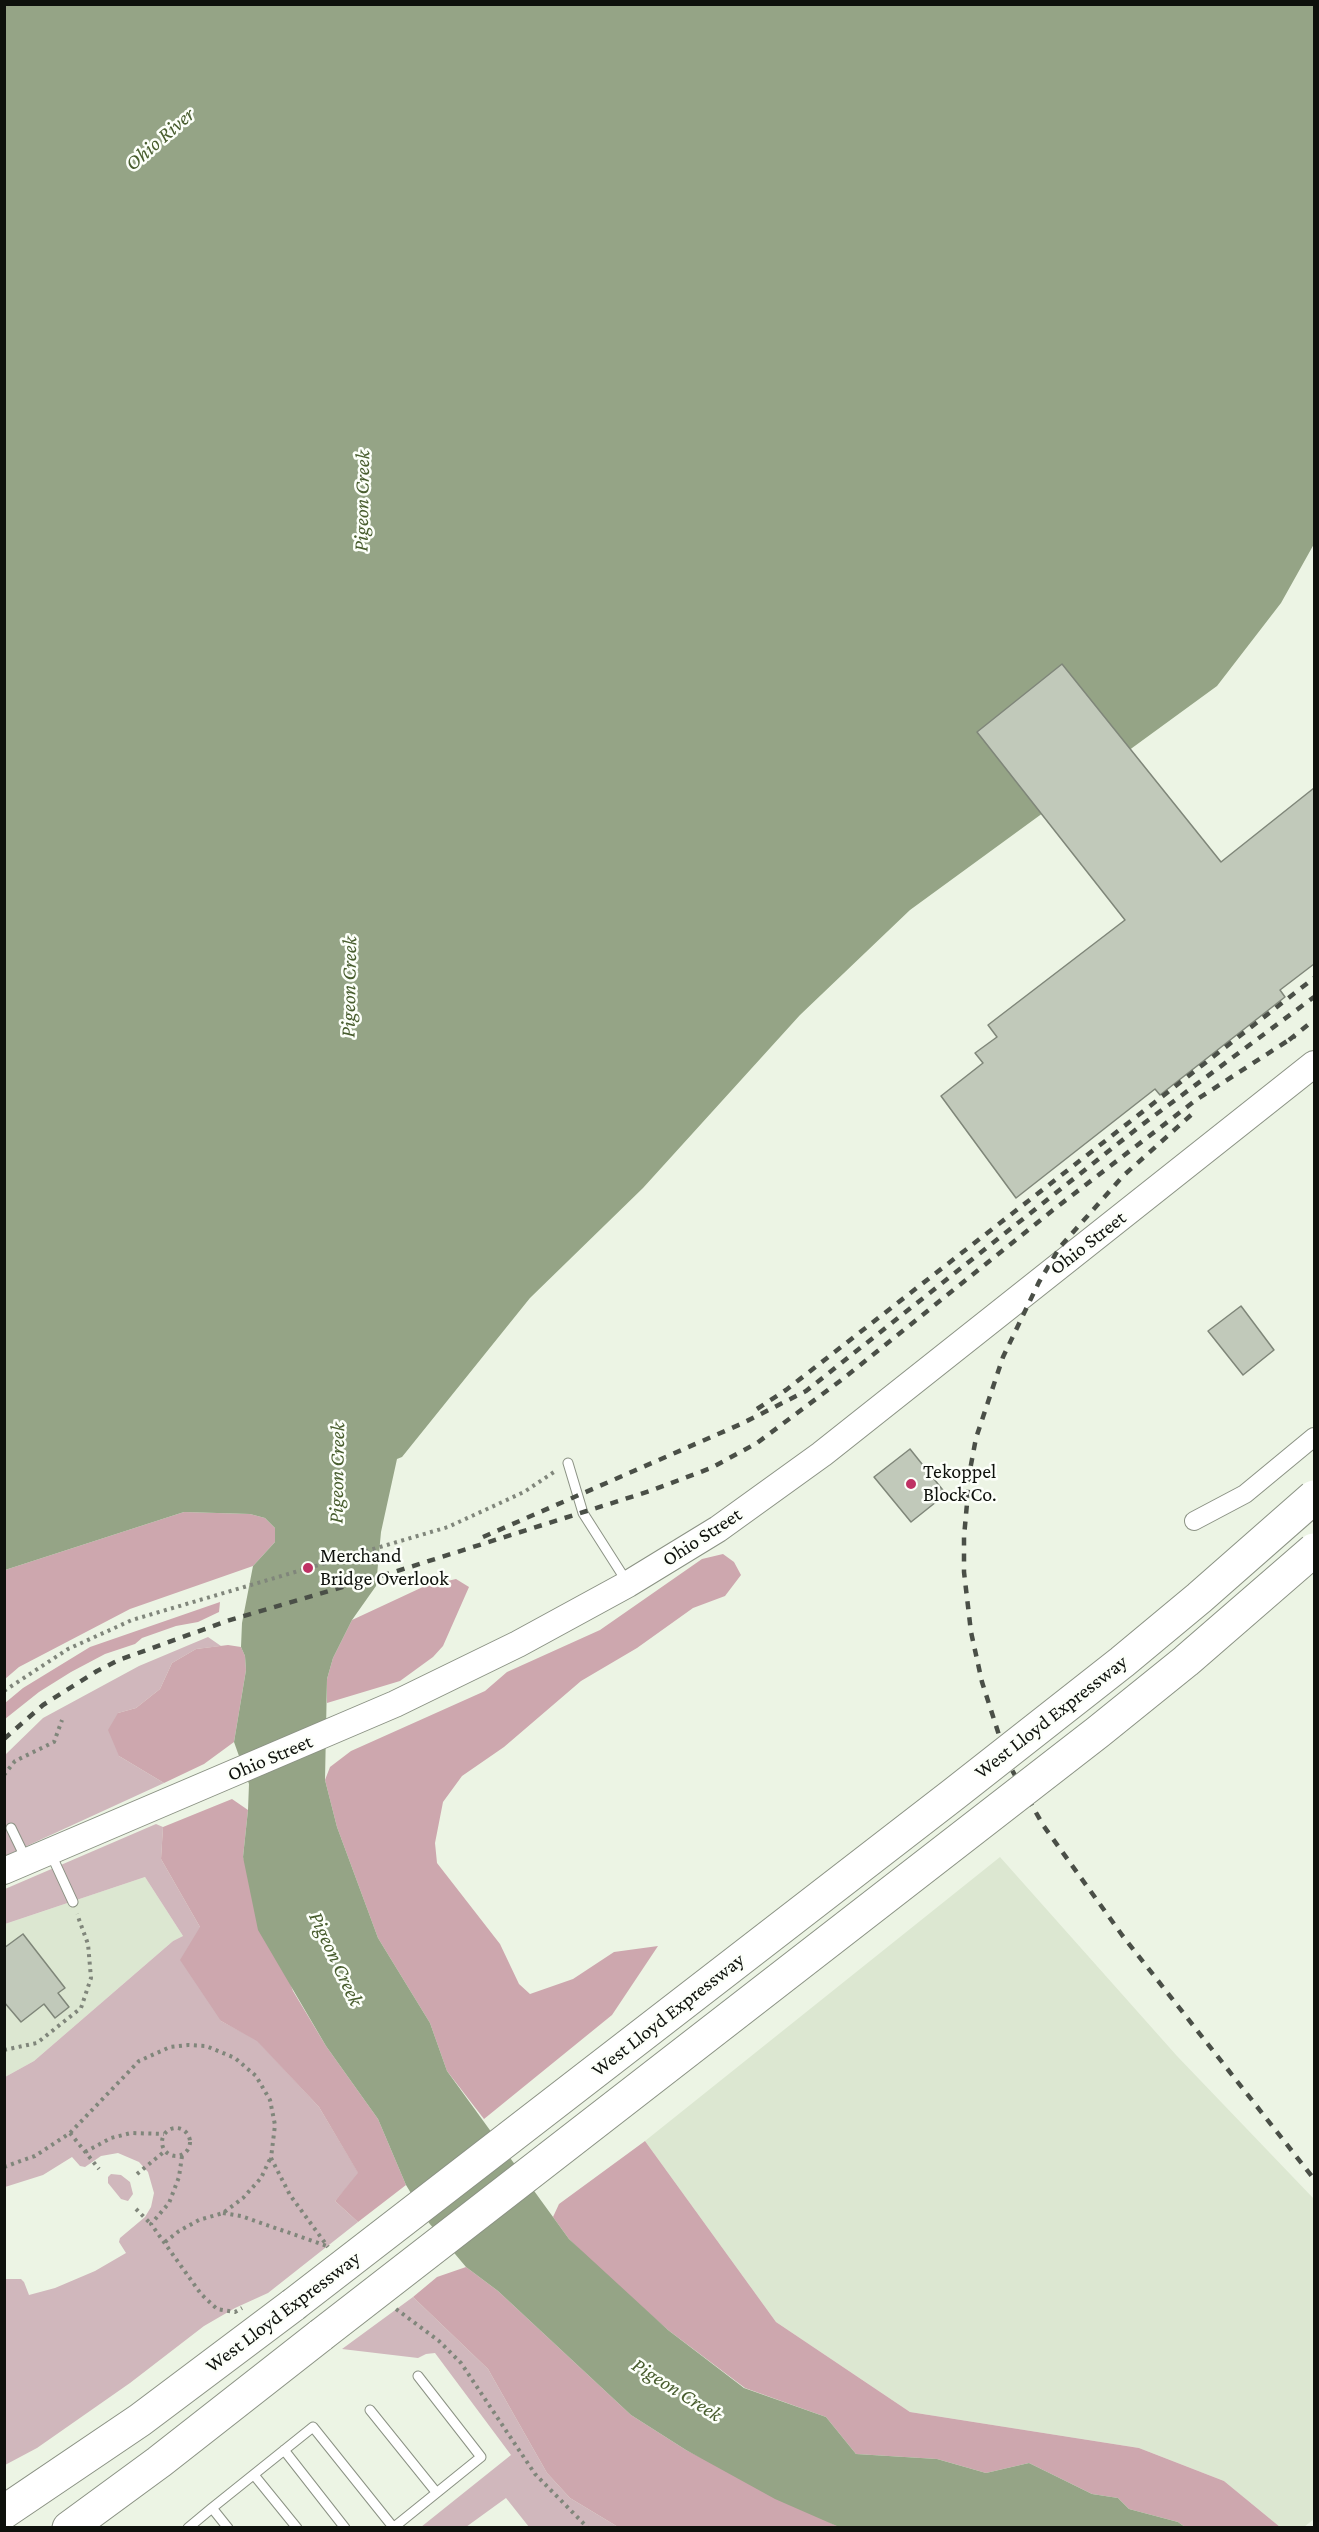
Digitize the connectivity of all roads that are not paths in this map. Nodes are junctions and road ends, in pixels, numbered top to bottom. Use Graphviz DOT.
graph roads {
  1 [pos="1314,1064"];
  2 [pos="1314,1437"];
  3 [pos="568,1463"];
  4 [pos="1314,1497"];
  5 [pos="1194,1521"];
  6 [pos="1314,1551"];
  7 [pos="628,1584"];
  8 [pos="11,1828"];
  9 [pos="27,1861"];
  10 [pos="73,1902"];
  11 [pos="418,2376"];
  12 [pos="230,2406"];
  13 [pos="370,2410"];
  14 [pos="284,2451"];
  15 [pos="73,2467"];
  16 [pos="254,2475"];
  17 [pos="4,2486"];
  18 [pos="436,2492"];
  19 [pos="212,2508"];
  20 [pos="4,2512"];
  21 [pos="393,2527"];
  22 [pos="69,2528"];
  23 [pos="97,2528"];
  24 [pos="188,2528"];
  25 [pos="228,2528"];
  26 [pos="297,2528"];
  27 [pos="345,2528"];
  1 -- 7 [label="street, Ohio Street"];
  2 -- 5 [label="street"];
  3 -- 7 [label="lane"];
  4 -- 15 [label="highway, West Lloyd Expressway, bridge"];
  6 -- 12 [label="highway, West Lloyd Expressway, bridge"];
  7 -- 9 [label="street, Ohio Street"];
  8 -- 9 [label="lane"];
  9 -- 10 [label="lane"];
  11 -- 18 [label="lane"];
  12 -- 22 [label="highway, West Lloyd Expressway"];
  12 -- 23 [label="highway"];
  13 -- 18 [label="lane"];
  14 -- 16 [label="lane"];
  14 -- 21 [label="lane"];
  14 -- 27 [label="lane"];
  15 -- 17 [label="highway"];
  15 -- 20 [label="highway, West Lloyd Expressway"];
  16 -- 19 [label="lane"];
  16 -- 26 [label="lane"];
  18 -- 21 [label="lane"];
  19 -- 24 [label="lane"];
  19 -- 25 [label="lane"];
}
